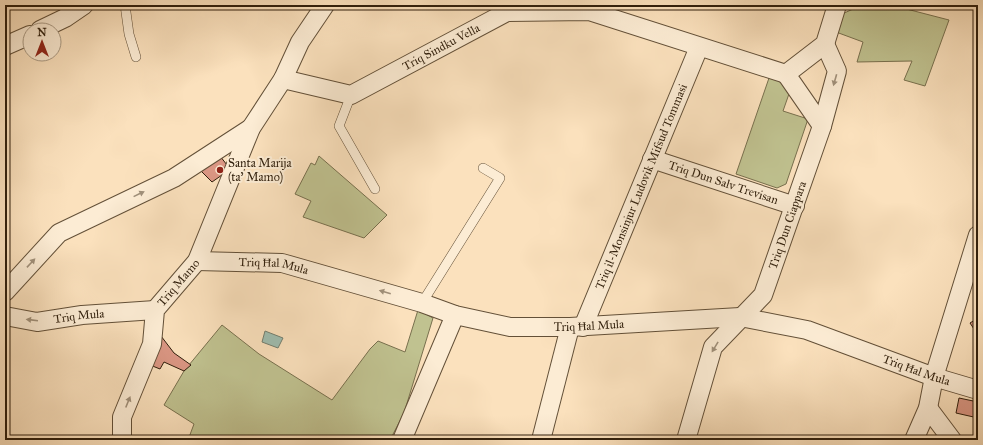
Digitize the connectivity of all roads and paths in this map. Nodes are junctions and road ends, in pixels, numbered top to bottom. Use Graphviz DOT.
graph roads {
  1 [pos="84,5"];
  2 [pos="125,5"];
  3 [pos="325,5"];
  4 [pos="837,5"];
  5 [pos="57,22"];
  6 [pos="22,39"];
  7 [pos="825,44"];
  8 [pos="5,46"];
  9 [pos="699,47"];
  10 [pos="136,57"];
  11 [pos="786,74"];
  12 [pos="283,79"];
  13 [pos="351,95"];
  14 [pos="822,126"];
  15 [pos="251,128"];
  16 [pos="652,159"];
  17 [pos="483,168"];
  18 [pos="375,189"];
  19 [pos="795,206"];
  20 [pos="978,235"];
  21 [pos="197,261"];
  22 [pos="5,292"];
  23 [pos="422,302"];
  24 [pos="155,310"];
  25 [pos="455,315"];
  26 [pos="5,316"];
  27 [pos="740,317"];
  28 [pos="577,327"];
  29 [pos="934,377"];
  30 [pos="978,390"];
  31 [pos="928,408"];
  32 [pos="122,440"];
  33 [pos="402,440"];
  34 [pos="541,440"];
  35 [pos="686,440"];
  36 [pos="914,440"];
  37 [pos="952,440"];
  1 -- 5 [label="street"];
  2 -- 10 [label="lane"];
  3 -- 12 [label="street, Triq Mamo"];
  4 -- 7 [label="street"];
  6 -- 8 [label="street"];
  7 -- 11 [label="street"];
  7 -- 14 [label="street, Triq Dun Ciappara, one-way"];
  9 -- 11 [label="street, Triq Sindku Vella"];
  9 -- 13 [label="street, Triq Sindku Vella"];
  9 -- 16 [label="street, Triq il-Monsinjur Ludovik Mifsud Tommasi"];
  11 -- 14 [label="street"];
  12 -- 13 [label="street"];
  12 -- 15 [label="street, Triq Mamo"];
  13 -- 18 [label="lane"];
  14 -- 19 [label="street, Triq Dun Ciappara"];
  15 -- 21 [label="street, Triq Mamo"];
  22 -- 15 [label="street, Triq Mamo, one-way"];
  16 -- 19 [label="street, Triq Dun Salv Trevisan"];
  16 -- 28 [label="street, Triq il-Monsinjur Ludovik Mifsud Tommasi"];
  17 -- 23 [label="lane"];
  19 -- 27 [label="street, Triq Dun Ciappara"];
  20 -- 29 [label="street"];
  23 -- 21 [label="street, Triq Ħal Mula, one-way"];
  21 -- 24 [label="street, Triq Mamo"];
  23 -- 25 [label="street, Triq Ħal Mula"];
  24 -- 26 [label="street, Triq Mula, one-way"];
  32 -- 24 [label="street, Triq Mamo, one-way"];
  25 -- 28 [label="street, Triq Ħal Mula"];
  25 -- 33 [label="street"];
  27 -- 28 [label="street, Triq Ħal Mula"];
  27 -- 29 [label="street, Triq Ħal Mula"];
  27 -- 35 [label="street, Triq Dun Ciappara, one-way"];
  28 -- 34 [label="street, Triq il-Monsinjur Ludovik Mifsud Tommasi"];
  29 -- 30 [label="street, Triq Ħal Mula"];
  29 -- 31 [label="street"];
  31 -- 36 [label="street"];
  31 -- 37 [label="street"];
}
